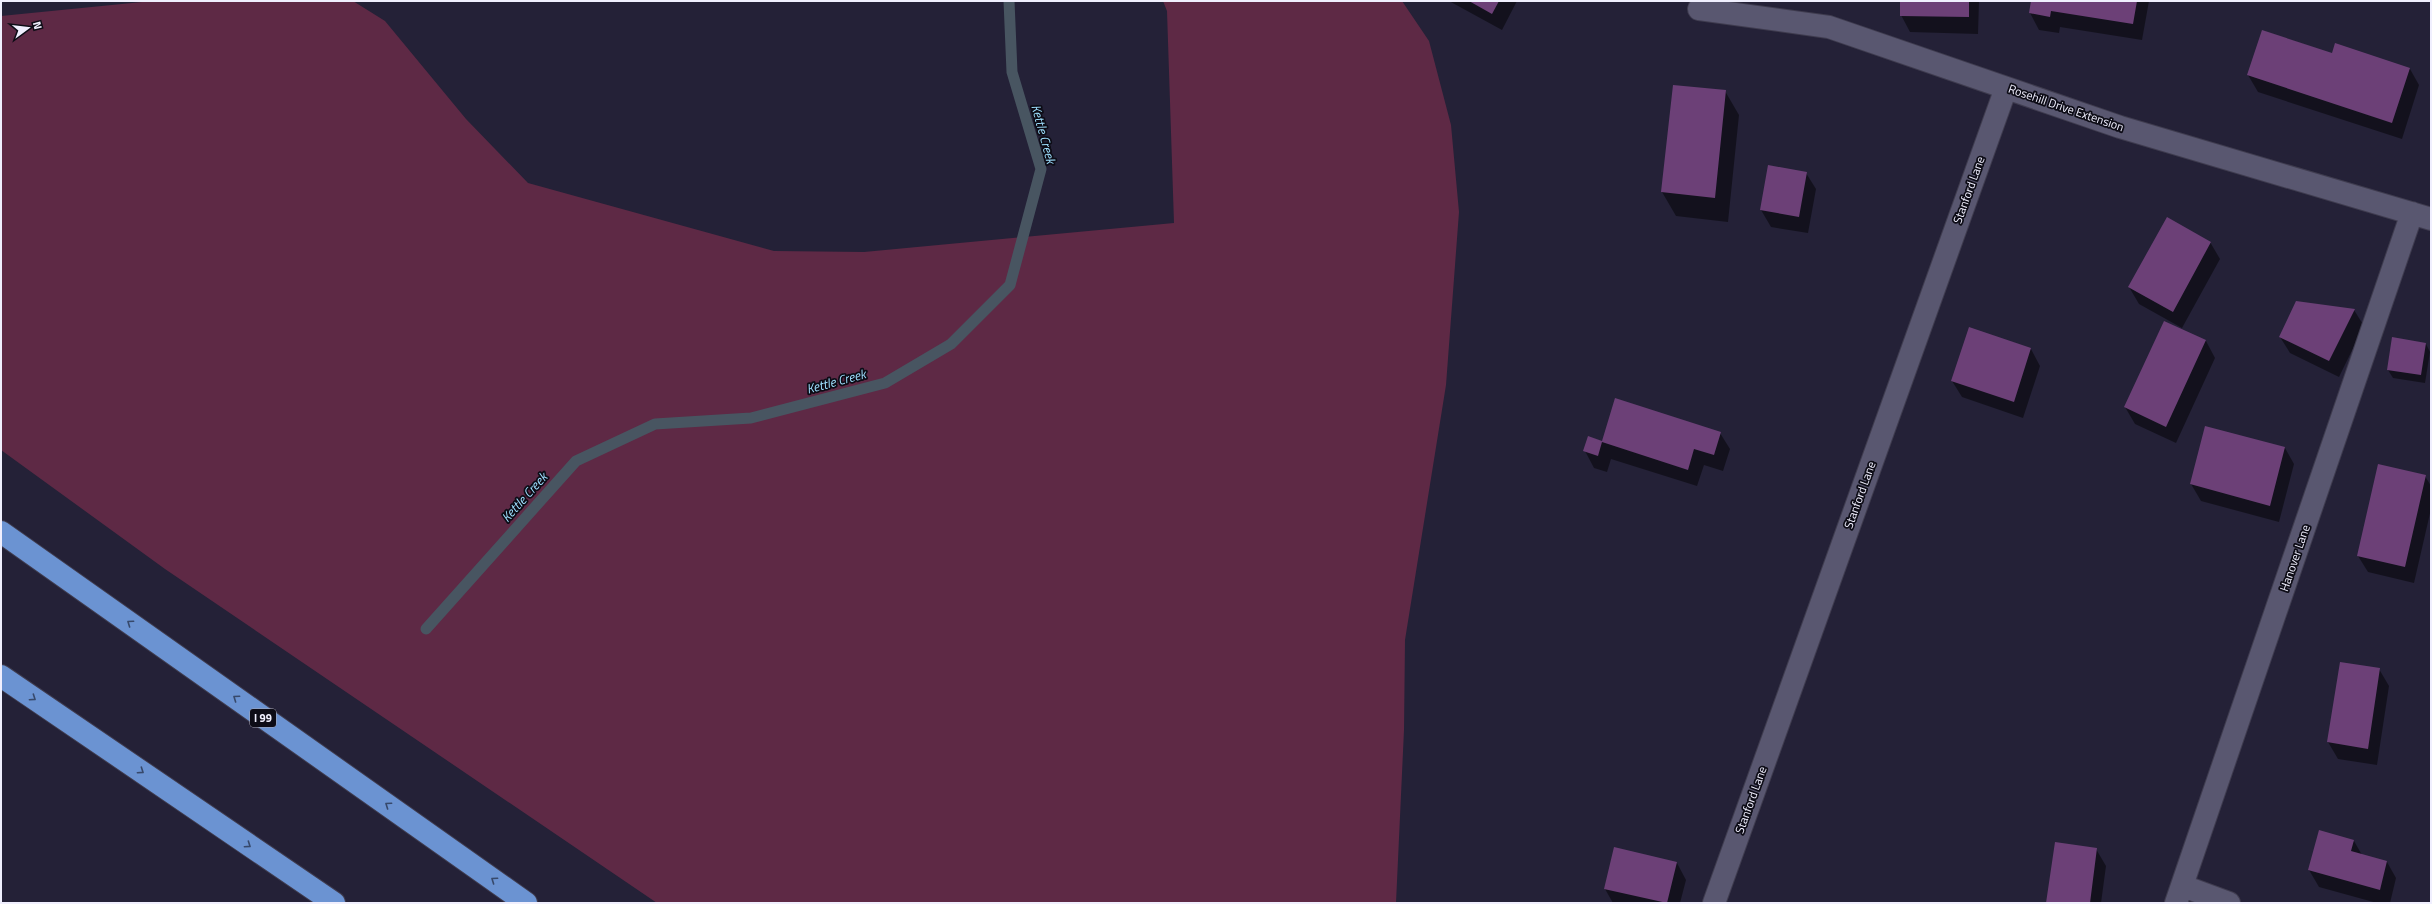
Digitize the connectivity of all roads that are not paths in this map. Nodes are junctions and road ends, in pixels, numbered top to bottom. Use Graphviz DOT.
graph roads {
  1 [pos="1699,9"];
  2 [pos="2006,88"];
  3 [pos="2422,216"];
  4 [pos="1,532"];
  5 [pos="1,676"];
  6 [pos="2180,895"];
  7 [pos="334,903"];
  8 [pos="526,903"];
  9 [pos="1714,903"];
  10 [pos="2229,903"];
  1 -- 2 [label="street, Rosehill Drive Extension"];
  2 -- 3 [label="street, Rosehill Drive Extension"];
  2 -- 9 [label="street, Stanford Lane"];
  3 -- 6 [label="street, Hanover Lane"];
  8 -- 4 [label="highway, I 99, one-way"];
  5 -- 7 [label="highway, one-way"];
  6 -- 10 [label="street"];
}
